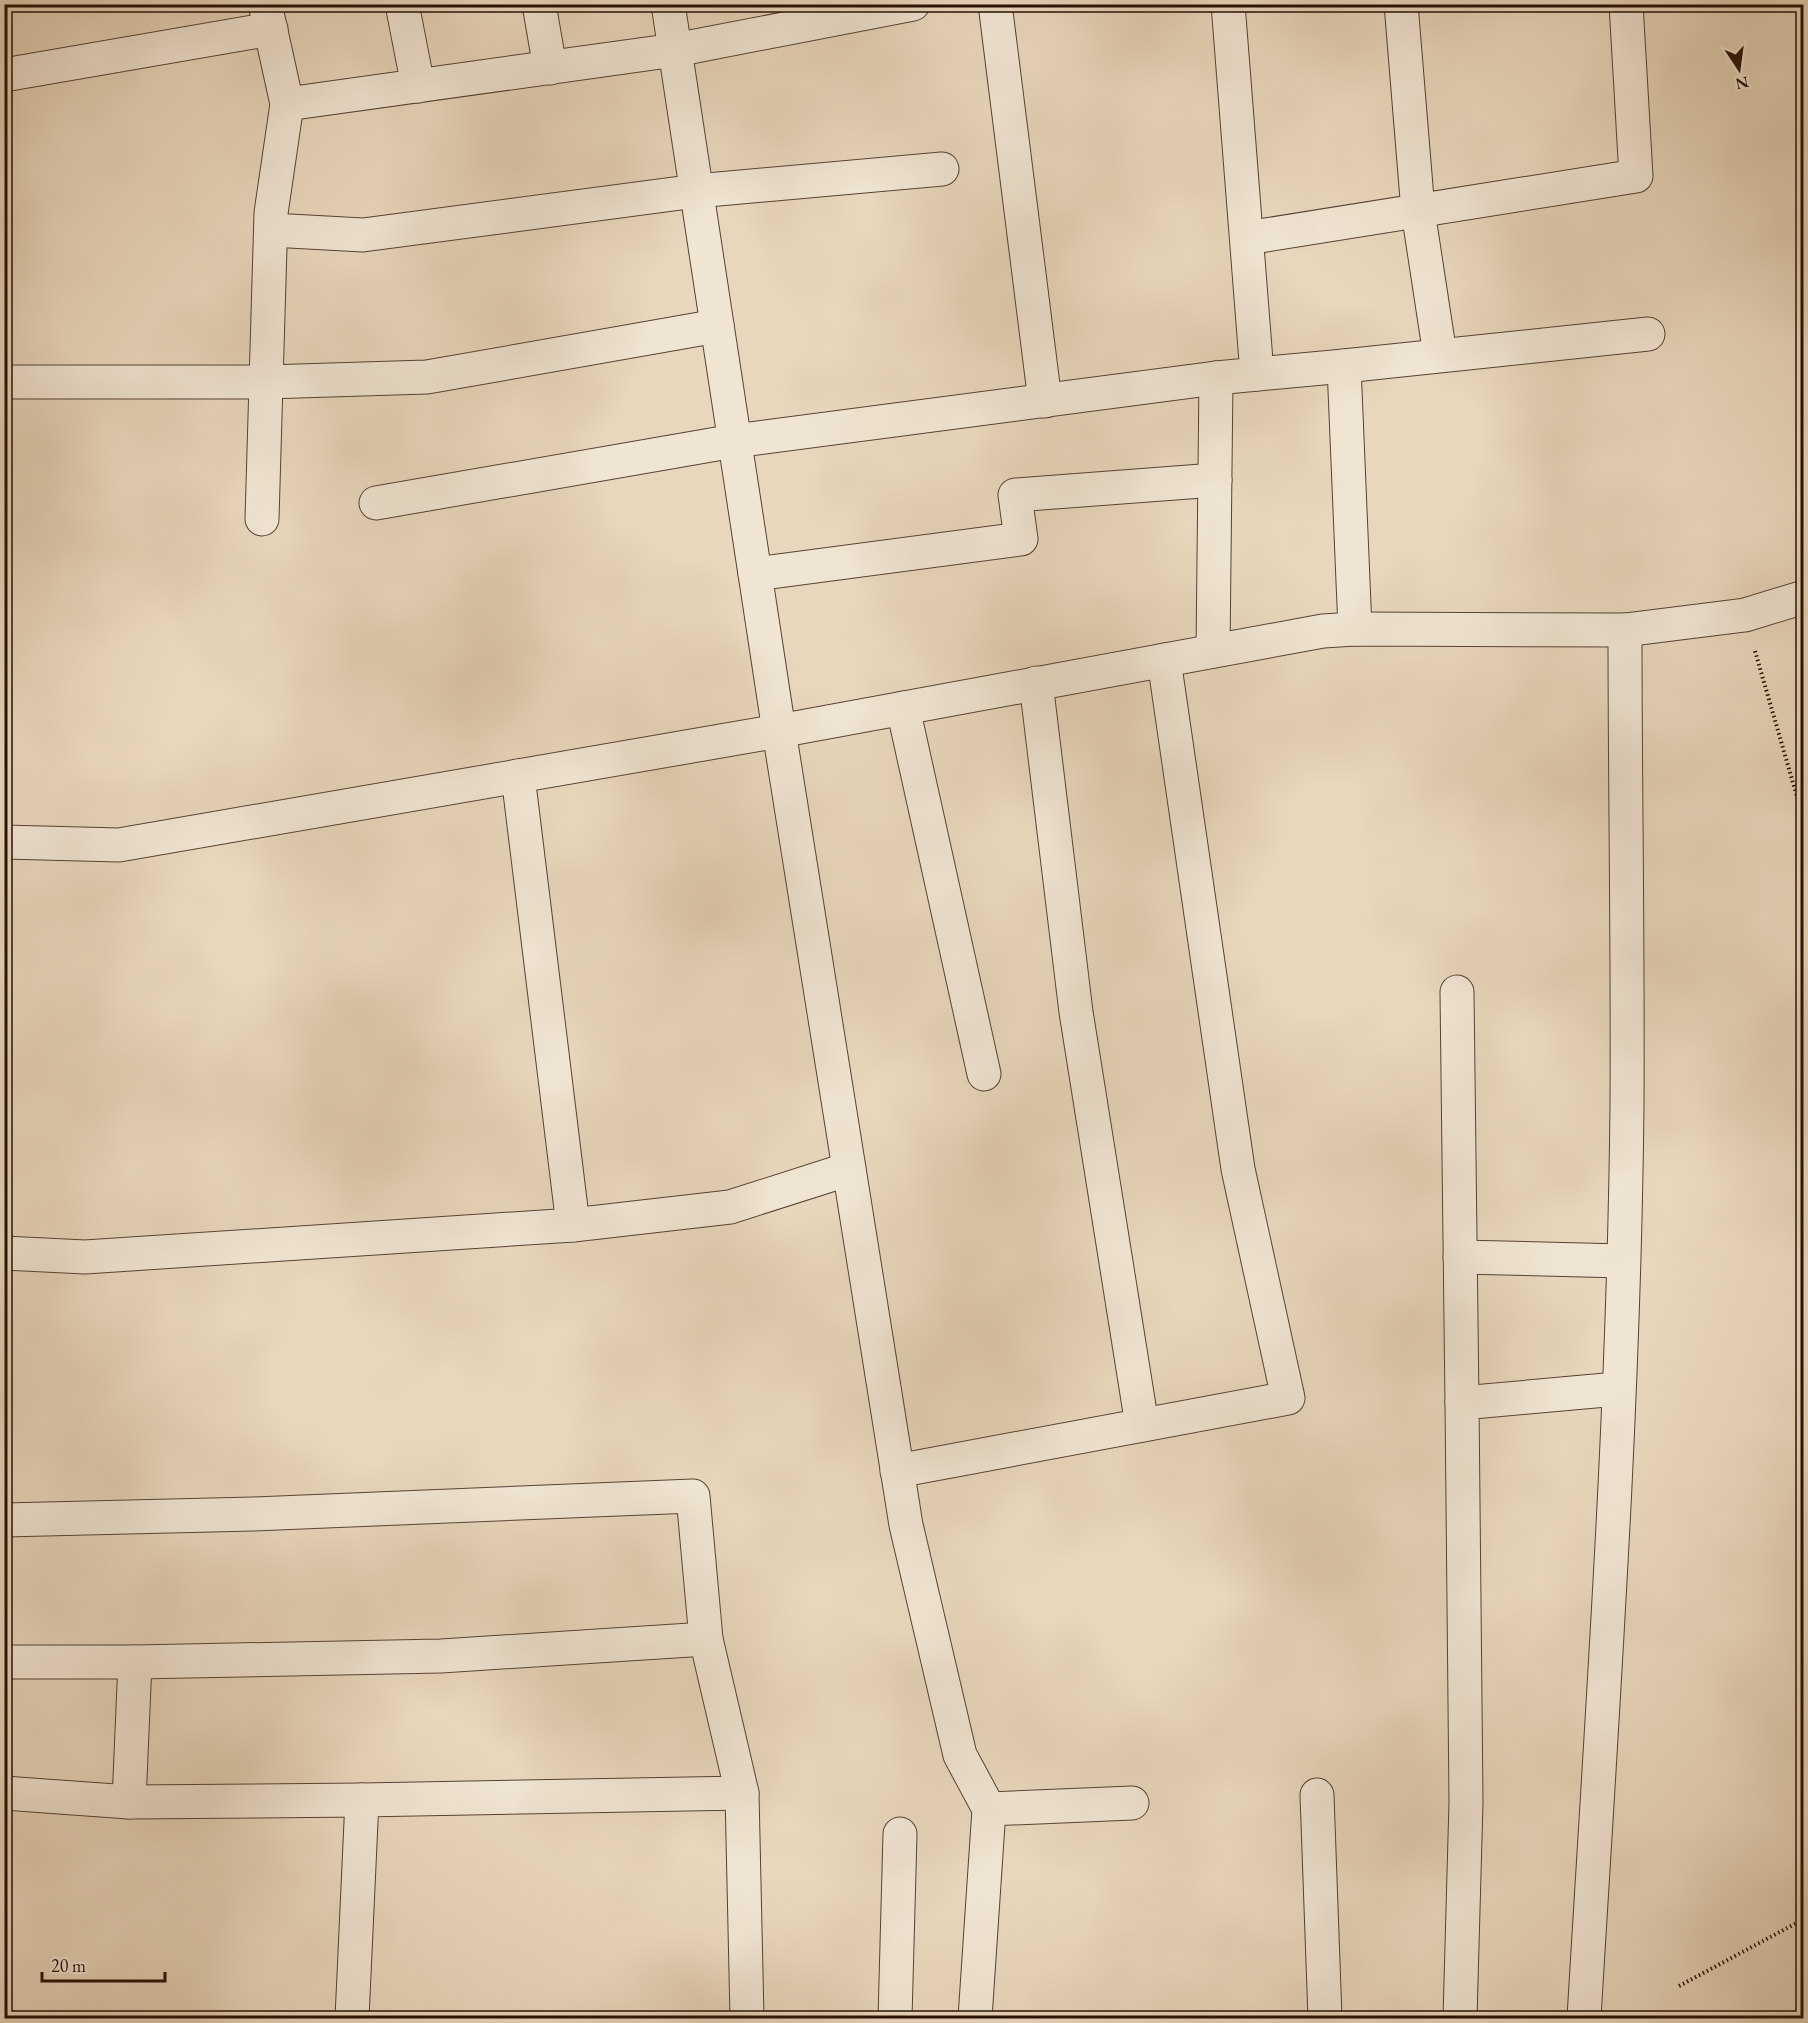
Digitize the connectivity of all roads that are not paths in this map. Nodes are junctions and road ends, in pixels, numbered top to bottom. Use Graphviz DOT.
graph roads {
  1 [pos="402,4"];
  2 [pos="539,4"];
  3 [pos="668,4"];
  4 [pos="913,4"];
  5 [pos="995,4"];
  6 [pos="1228,4"];
  7 [pos="1401,4"];
  8 [pos="1626,4"];
  9 [pos="268,16"];
  10 [pos="675,50"];
  11 [pos="550,68"];
  12 [pos="4,75"];
  13 [pos="418,86"];
  14 [pos="287,104"];
  15 [pos="942,169"];
  16 [pos="696,191"];
  17 [pos="1418,211"];
  18 [pos="270,230"];
  19 [pos="1246,238"];
  20 [pos="717,326"];
  21 [pos="1648,334"];
  22 [pos="1440,355"];
  23 [pos="1344,366"];
  24 [pos="1257,374"];
  25 [pos="1216,378"];
  26 [pos="4,382"];
  27 [pos="266,382"];
  28 [pos="1045,401"];
  29 [pos="734,441"];
  30 [pos="1215,480"];
  31 [pos="376,502"];
  32 [pos="262,519"];
  33 [pos="755,574"];
  34 [pos="1803,597"];
  35 [pos="1355,629"];
  36 [pos="1625,630"];
  37 [pos="1214,651"];
  38 [pos="1164,660"];
  39 [pos="1036,683"];
  40 [pos="903,708"];
  41 [pos="778,731"];
  42 [pos="518,776"];
  43 [pos="4,842"];
  44 [pos="1457,992"];
  45 [pos="984,1074"];
  46 [pos="849,1169"];
  47 [pos="573,1225"];
  48 [pos="4,1253"];
  49 [pos="1460,1257"];
  50 [pos="1623,1261"];
  51 [pos="1617,1389"];
  52 [pos="1462,1403"];
  53 [pos="1142,1425"];
  54 [pos="897,1471"];
  55 [pos="4,1520"];
  56 [pos="706,1639"];
  57 [pos="4,1662"];
  58 [pos="135,1662"];
  59 [pos="4,1793"];
  60 [pos="742,1793"];
  61 [pos="1317,1795"];
  62 [pos="362,1800"];
  63 [pos="129,1802"];
  64 [pos="1132,1803"];
  65 [pos="990,1809"];
  66 [pos="900,1834"];
  67 [pos="352,2019"];
  68 [pos="747,2019"];
  69 [pos="895,2019"];
  70 [pos="975,2019"];
  71 [pos="1325,2019"];
  72 [pos="1460,2019"];
  73 [pos="1584,2019"];
  1 -- 13 [label="street"];
  2 -- 11 [label="street"];
  3 -- 10 [label="street"];
  4 -- 10 [label="street"];
  5 -- 28 [label="street"];
  6 -- 19 [label="street"];
  7 -- 17 [label="street"];
  8 -- 17 [label="street"];
  9 -- 12 [label="street"];
  9 -- 14 [label="street"];
  10 -- 11 [label="street"];
  10 -- 16 [label="street"];
  11 -- 13 [label="street"];
  13 -- 14 [label="street"];
  14 -- 18 [label="street"];
  15 -- 16 [label="street"];
  16 -- 18 [label="street"];
  16 -- 20 [label="street"];
  17 -- 19 [label="street"];
  17 -- 22 [label="street"];
  18 -- 27 [label="street"];
  19 -- 24 [label="street"];
  20 -- 27 [label="street"];
  20 -- 29 [label="street"];
  21 -- 22 [label="street"];
  22 -- 23 [label="street"];
  23 -- 24 [label="street"];
  23 -- 35 [label="street"];
  24 -- 25 [label="street"];
  25 -- 28 [label="street"];
  25 -- 30 [label="street"];
  26 -- 27 [label="street"];
  27 -- 32 [label="street"];
  28 -- 29 [label="street"];
  29 -- 31 [label="street"];
  29 -- 33 [label="street"];
  30 -- 33 [label="street"];
  30 -- 37 [label="street"];
  33 -- 41 [label="street"];
  34 -- 36 [label="street"];
  35 -- 36 [label="street"];
  35 -- 37 [label="street"];
  36 -- 50 [label="street"];
  37 -- 38 [label="street"];
  38 -- 39 [label="street"];
  38 -- 53 [label="street"];
  39 -- 40 [label="street"];
  39 -- 53 [label="street"];
  40 -- 41 [label="street"];
  40 -- 45 [label="street"];
  41 -- 42 [label="street"];
  41 -- 46 [label="street"];
  42 -- 43 [label="street"];
  42 -- 47 [label="street"];
  44 -- 49 [label="street"];
  46 -- 47 [label="street"];
  46 -- 54 [label="street"];
  47 -- 48 [label="street"];
  49 -- 50 [label="street"];
  49 -- 52 [label="street"];
  50 -- 51 [label="street"];
  51 -- 52 [label="street"];
  51 -- 73 [label="street"];
  52 -- 72 [label="street"];
  53 -- 54 [label="street"];
  54 -- 65 [label="street"];
  55 -- 56 [label="street"];
  56 -- 58 [label="street"];
  56 -- 60 [label="street"];
  57 -- 58 [label="street"];
  58 -- 63 [label="street"];
  59 -- 63 [label="street"];
  60 -- 62 [label="street"];
  60 -- 68 [label="street"];
  61 -- 71 [label="street"];
  62 -- 63 [label="street"];
  62 -- 67 [label="street"];
  64 -- 65 [label="street"];
  65 -- 70 [label="street"];
  66 -- 69 [label="street"];
}
